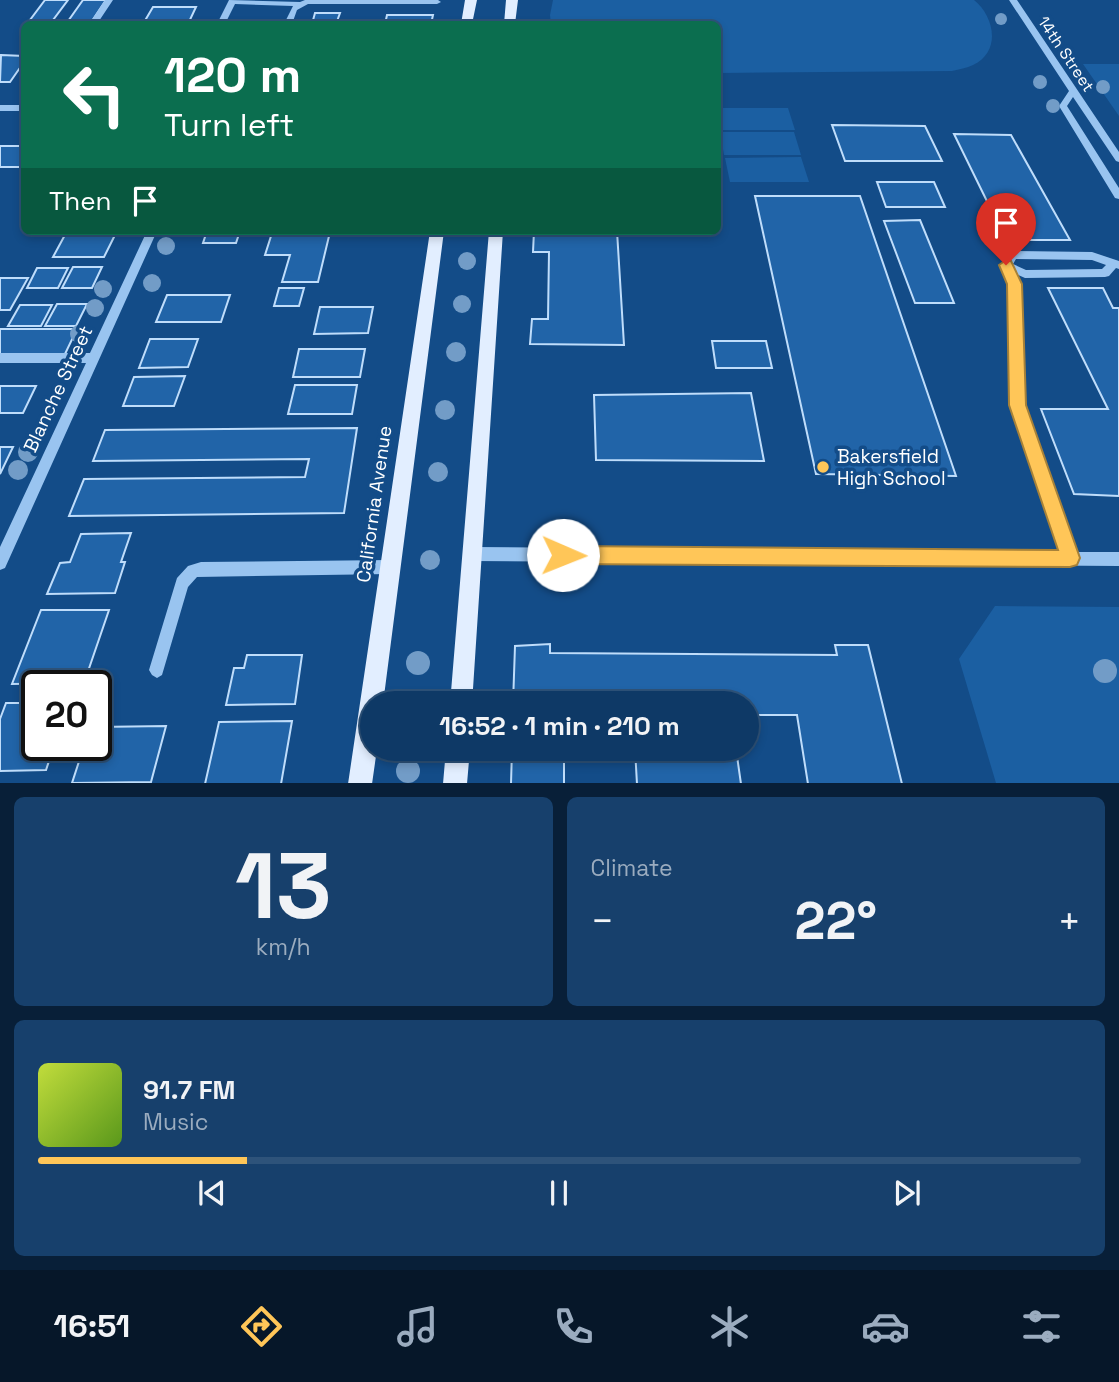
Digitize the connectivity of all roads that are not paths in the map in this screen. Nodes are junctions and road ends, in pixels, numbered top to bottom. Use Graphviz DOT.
graph roads {
  1 [pos="109,0"];
  2 [pos="471,0"];
  3 [pos="512,0"];
  4 [pos="1013,0"];
  5 [pos="233,1"];
  6 [pos="437,2"];
  7 [pos="299,4"];
  8 [pos="95,21"];
  9 [pos="223,21"];
  10 [pos="290,21"];
  11 [pos="468,21"];
  12 [pos="510,21"];
  13 [pos="1073,90"];
  14 [pos="0,108"];
  15 [pos="21,108"];
  16 [pos="1119,159"];
  17 [pos="1119,196"];
  18 [pos="150,235"];
  19 [pos="436,235"];
  20 [pos="496,235"];
  21 [pos="1006,265"];
  22 [pos="1116,265"];
  23 [pos="0,358"];
  24 [pos="94,358"];
  25 [pos="472,554"];
  26 [pos="1070,558"];
  27 [pos="1119,559"];
  28 [pos="0,563"];
  29 [pos="390,567"];
  30 [pos="157,670"];
  31 [pos="462,691"];
  32 [pos="457,761"];
  33 [pos="360,783"];
  34 [pos="455,783"];
  1 -- 8 [label="street"];
  2 -- 11 [label="main road"];
  3 -- 12 [label="main road"];
  4 -- 13 [label="street, 14th Street"];
  5 -- 7 [label="street"];
  5 -- 9 [label="street"];
  6 -- 7 [label="street"];
  7 -- 10 [label="street"];
  13 -- 16 [label="street, 14th Street"];
  13 -- 17 [label="street"];
  14 -- 15 [label="street"];
  18 -- 24 [label="street, Blanche Street"];
  19 -- 29 [label="main road, California Avenue"];
  20 -- 25 [label="main road"];
  21 -- 22 [label="street"];
  21 -- 22 [label="street"];
  21 -- 26 [label="street"];
  23 -- 24 [label="street"];
  24 -- 28 [label="street, Blanche Street"];
  25 -- 26 [label="street"];
  25 -- 31 [label="main road"];
  26 -- 27 [label="street"];
  29 -- 30 [label="street"];
  29 -- 33 [label="main road, California Avenue"];
  32 -- 34 [label="main road"];
}
